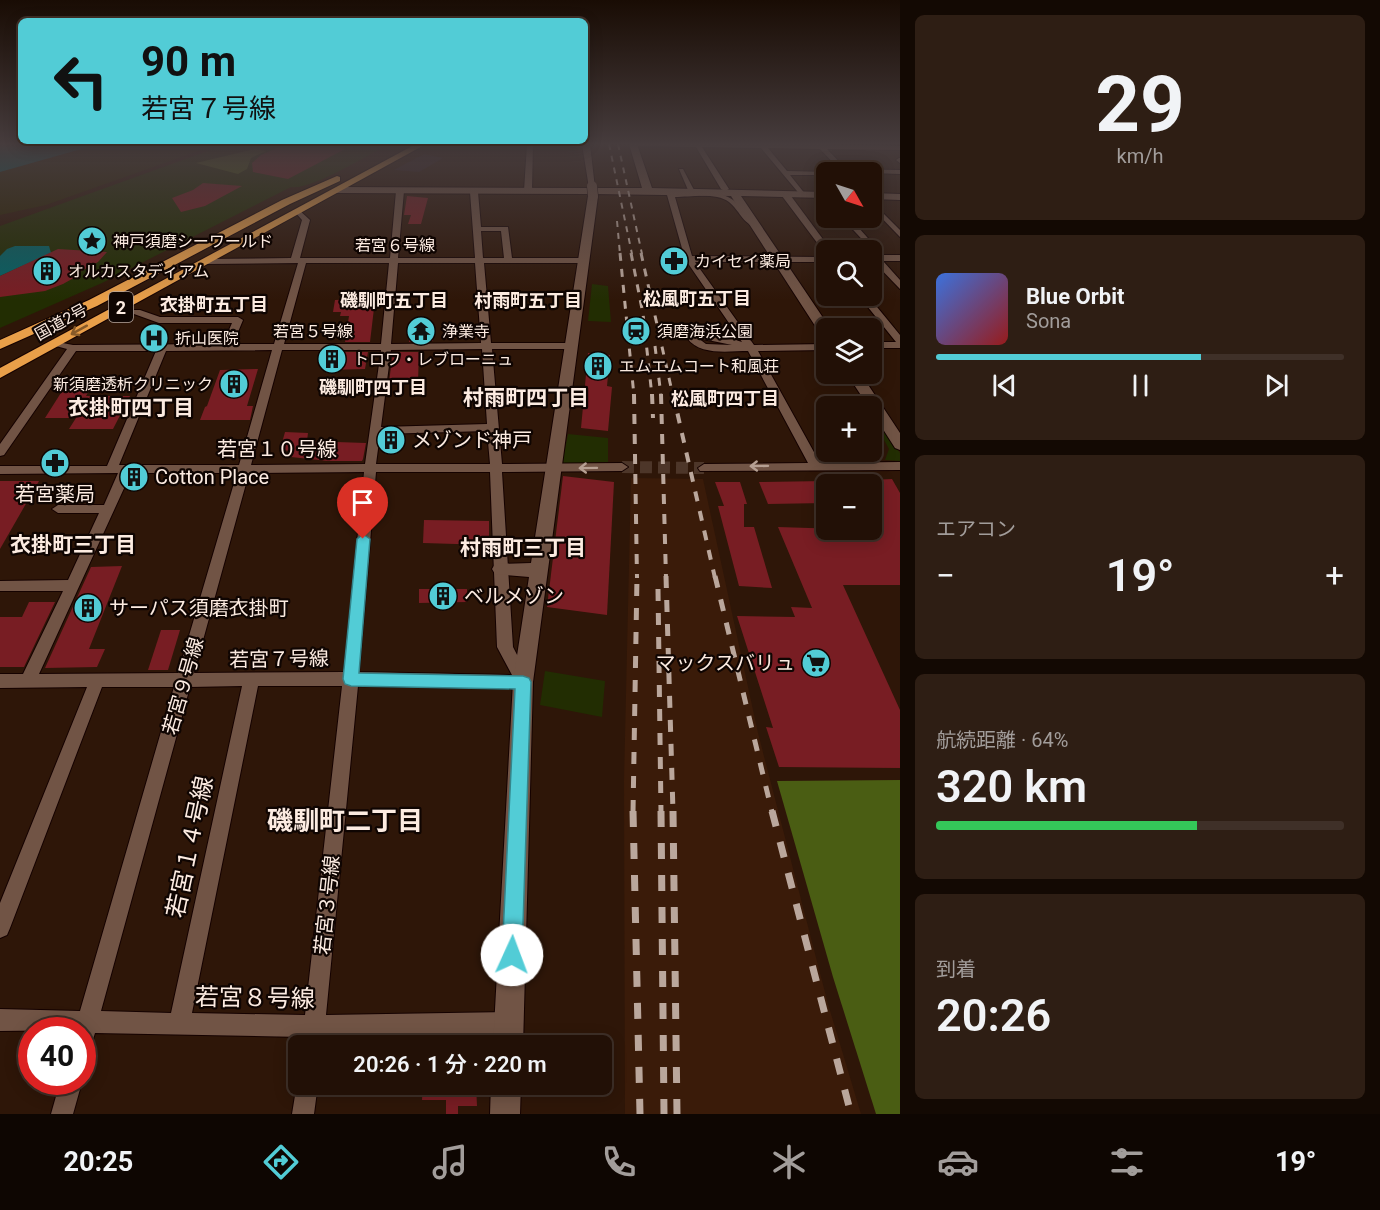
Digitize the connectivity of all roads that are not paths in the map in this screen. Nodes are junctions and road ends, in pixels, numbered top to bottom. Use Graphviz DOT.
graph roads {
  1 [pos="309,196"];
  2 [pos="321,196"];
  3 [pos="399,196"];
  4 [pos="474,196"];
  5 [pos="592,196"];
  6 [pos="671,196"];
  7 [pos="719,196"];
  8 [pos="733,196"];
  9 [pos="786,196"];
  10 [pos="882,196"];
  11 [pos="900,197"];
  12 [pos="299,212"];
  13 [pos="882,215"];
  14 [pos="756,226"];
  15 [pos="478,229"];
  16 [pos="900,235"];
  17 [pos="820,240"];
  18 [pos="882,258"];
  19 [pos="900,258"];
  20 [pos="689,259"];
  21 [pos="778,259"];
  22 [pos="816,259"];
  23 [pos="299,260"];
  24 [pos="393,260"];
  25 [pos="479,260"];
  26 [pos="508,260"];
  27 [pos="583,260"];
  28 [pos="207,261"];
  29 [pos="882,265"];
  30 [pos="900,286"];
  31 [pos="872,306"];
  32 [pos="137,312"];
  33 [pos="817,318"];
  34 [pos="57,321"];
  35 [pos="55,343"];
  36 [pos="900,343"];
  37 [pos="882,344"];
  38 [pos="0,345"];
  39 [pos="279,346"];
  40 [pos="386,346"];
  41 [pos="485,346"];
  42 [pos="572,346"];
  43 [pos="227,347"];
  44 [pos="751,347"];
  45 [pos="816,347"];
  46 [pos="73,348"];
  47 [pos="162,348"];
  48 [pos="0,354"];
  49 [pos="0,374"];
  50 [pos="860,384"];
  51 [pos="492,427"];
  52 [pos="375,431"];
  53 [pos="900,445"];
  54 [pos="0,452"];
  55 [pos="815,465"];
  56 [pos="900,466"];
  57 [pos="622,467"];
  58 [pos="127,468"];
  59 [pos="370,468"];
  60 [pos="496,468"];
  61 [pos="704,468"];
  62 [pos="112,469"];
  63 [pos="554,469"];
  64 [pos="0,470"];
  65 [pos="245,470"];
  66 [pos="58,509"];
  67 [pos="108,509"];
  68 [pos="501,569"];
  69 [pos="539,570"];
  70 [pos="73,585"];
  71 [pos="0,586"];
  72 [pos="351,679"];
  73 [pos="28,680"];
  74 [pos="251,680"];
  75 [pos="0,681"];
  76 [pos="98,681"];
  77 [pos="184,682"];
  78 [pos="523,682"];
  79 [pos="0,928"];
  80 [pos="89,1017"];
  81 [pos="0,1020"];
  82 [pos="18,1023"];
  83 [pos="509,1023"];
  84 [pos="179,1024"];
  85 [pos="96,1031"];
  86 [pos="302,1035"];
  87 [pos="313,1035"];
  88 [pos="328,1035"];
  89 [pos="508,1035"];
  90 [pos="67,1095"];
  91 [pos="306,1095"];
  92 [pos="506,1095"];
  93 [pos="62,1114"];
  94 [pos="303,1114"];
  95 [pos="505,1114"];
  1 -- 34 [label="highway, 国道2号 / 2"];
  2 -- 12 [label="highway, 国道2号 / 2"];
  3 -- 24 [label="street, 若宮３号線"];
  4 -- 15 [label="street"];
  5 -- 27 [label="street"];
  6 -- 20 [label="street"];
  7 -- 14 [label="street"];
  8 -- 14 [label="street"];
  9 -- 17 [label="street"];
  10 -- 11 [label="street"];
  12 -- 23 [label="street, 若宮９号線"];
  12 -- 28 [label="highway, 国道2号 / 2"];
  13 -- 16 [label="street"];
  14 -- 21 [label="street"];
  15 -- 25 [label="street"];
  15 -- 26 [label="street"];
  18 -- 19 [label="street"];
  20 -- 21 [label="street"];
  20 -- 44 [label="street"];
  21 -- 22 [label="street"];
  21 -- 33 [label="street"];
  23 -- 24 [label="street, 若宮６号線"];
  23 -- 28 [label="street, 若宮６号線"];
  23 -- 39 [label="street, 若宮９号線"];
  24 -- 25 [label="street, 若宮６号線"];
  24 -- 40 [label="street, 若宮３号線"];
  25 -- 26 [label="street, 若宮６号線"];
  25 -- 41 [label="street"];
  26 -- 27 [label="street, 若宮６号線"];
  27 -- 42 [label="street"];
  28 -- 35 [label="highway, 国道2号 / 2, one-way"];
  29 -- 30 [label="street"];
  31 -- 36 [label="street"];
  32 -- 43 [label="street"];
  34 -- 38 [label="highway, 国道2号 / 2"];
  34 -- 48 [label="highway"];
  35 -- 46 [label="street, 若宮５号線"];
  35 -- 49 [label="highway, 国道2号 / 2"];
  36 -- 37 [label="street"];
  39 -- 40 [label="street, 若宮５号線"];
  39 -- 43 [label="street, 若宮５号線"];
  39 -- 65 [label="street, 若宮９号線"];
  40 -- 41 [label="street, 若宮５号線"];
  40 -- 52 [label="street, 若宮３号線"];
  41 -- 42 [label="street, 若宮５号線"];
  41 -- 51 [label="street"];
  42 -- 63 [label="street"];
  43 -- 47 [label="street, 若宮５号線"];
  44 -- 44 [label="street"];
  44 -- 45 [label="street"];
  44 -- 55 [label="street"];
  46 -- 47 [label="street, 若宮５号線"];
  46 -- 54 [label="street"];
  47 -- 62 [label="street"];
  50 -- 53 [label="street"];
  51 -- 52 [label="street"];
  51 -- 60 [label="street"];
  52 -- 59 [label="street, 若宮３号線"];
  55 -- 56 [label="street"];
  55 -- 61 [label="street, one-way"];
  57 -- 63 [label="street, 若宮１０号線, one-way"];
  58 -- 62 [label="street, 若宮１０号線"];
  58 -- 65 [label="street, 若宮１０号線"];
  58 -- 67 [label="street"];
  59 -- 60 [label="street, 若宮１０号線"];
  59 -- 65 [label="street, 若宮１０号線"];
  59 -- 72 [label="street, 若宮３号線"];
  60 -- 63 [label="street, 若宮１０号線"];
  60 -- 68 [label="street"];
  62 -- 64 [label="street, 若宮１０号線"];
  63 -- 69 [label="street"];
  65 -- 77 [label="street, 若宮９号線"];
  66 -- 67 [label="street"];
  67 -- 70 [label="street"];
  68 -- 69 [label="street"];
  68 -- 78 [label="street"];
  69 -- 78 [label="street"];
  70 -- 71 [label="street"];
  70 -- 73 [label="street"];
  72 -- 74 [label="street, 若宮７号線"];
  72 -- 78 [label="street, 若宮７号線"];
  72 -- 87 [label="street, 若宮３号線"];
  73 -- 75 [label="street, 若宮７号線"];
  73 -- 76 [label="street, 若宮７号線"];
  74 -- 77 [label="street, 若宮７号線"];
  74 -- 84 [label="street, 若宮１４号線"];
  76 -- 77 [label="street, 若宮７号線"];
  76 -- 79 [label="street"];
  77 -- 80 [label="street, 若宮９号線"];
  78 -- 83 [label="street"];
  81 -- 82 [label="street, 若宮８号線"];
  83 -- 88 [label="street, 若宮８号線"];
  83 -- 89 [label="street"];
  84 -- 85 [label="street, 若宮８号線"];
  84 -- 86 [label="street, 若宮８号線"];
  90 -- 93 [label="street"];
  91 -- 94 [label="street"];
  92 -- 95 [label="street"];
}
